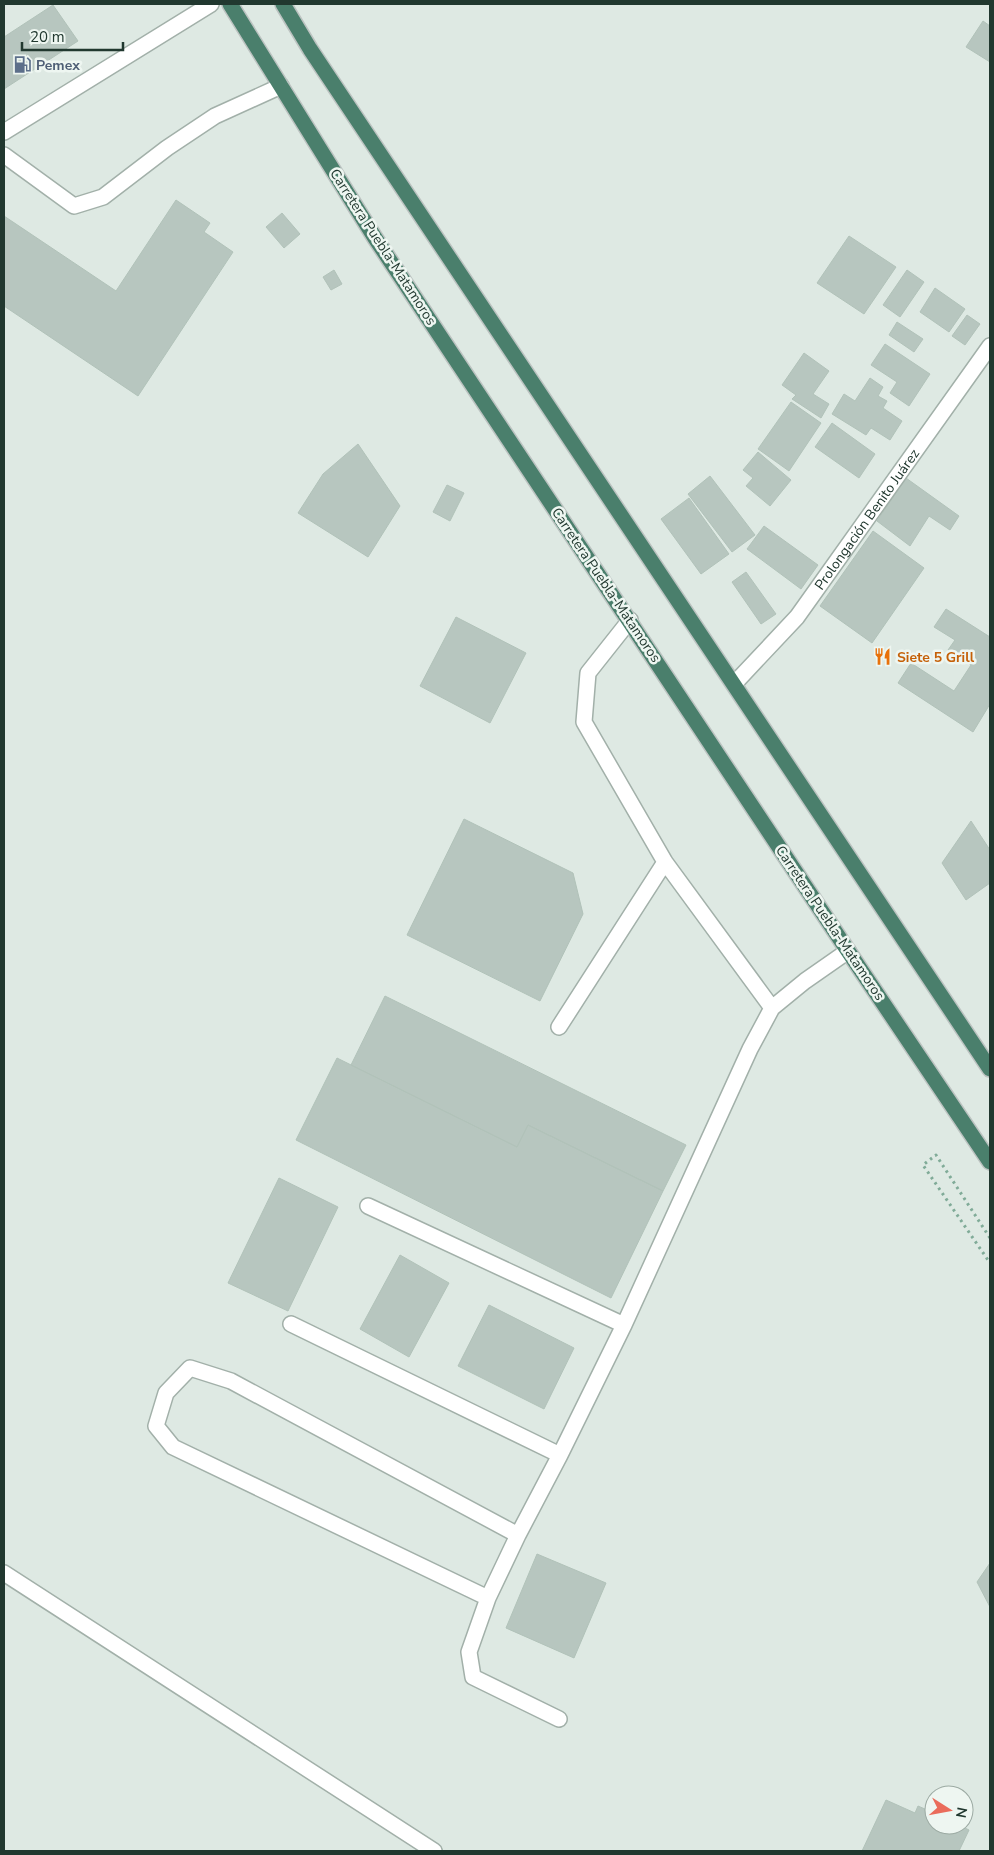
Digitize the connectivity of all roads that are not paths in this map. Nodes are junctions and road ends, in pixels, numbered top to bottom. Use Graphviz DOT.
graph roads {
  1 [pos="210,4"];
  2 [pos="230,4"];
  3 [pos="283,4"];
  4 [pos="281,86"];
  5 [pos="4,132"];
  6 [pos="4,155"];
  7 [pos="990,346"];
  8 [pos="630,620"];
  9 [pos="734,684"];
  10 [pos="666,862"];
  11 [pos="848,951"];
  12 [pos="772,1008"];
  13 [pos="558,1027"];
  14 [pos="990,1069"];
  15 [pos="990,1162"];
  16 [pos="368,1206"];
  17 [pos="291,1324"];
  18 [pos="624,1325"];
  19 [pos="560,1455"];
  20 [pos="518,1535"];
  21 [pos="4,1573"];
  22 [pos="488,1598"];
  23 [pos="558,1719"];
  24 [pos="434,1851"];
  1 -- 5 [label="street"];
  2 -- 4 [label="highway, Carretera Puebla-Matamoros"];
  3 -- 9 [label="highway"];
  4 -- 6 [label="street"];
  4 -- 8 [label="highway, Carretera Puebla-Matamoros"];
  7 -- 9 [label="street, Prolongación Benito Juárez"];
  8 -- 10 [label="street"];
  8 -- 11 [label="highway, Carretera Puebla-Matamoros"];
  9 -- 14 [label="highway"];
  10 -- 12 [label="street"];
  10 -- 13 [label="street"];
  11 -- 12 [label="street"];
  11 -- 15 [label="highway, Carretera Puebla-Matamoros"];
  12 -- 18 [label="street"];
  16 -- 18 [label="street"];
  17 -- 19 [label="street"];
  18 -- 19 [label="street"];
  19 -- 20 [label="street"];
  20 -- 22 [label="street"];
  20 -- 22 [label="street"];
  21 -- 24 [label="street"];
  22 -- 23 [label="street"];
}
